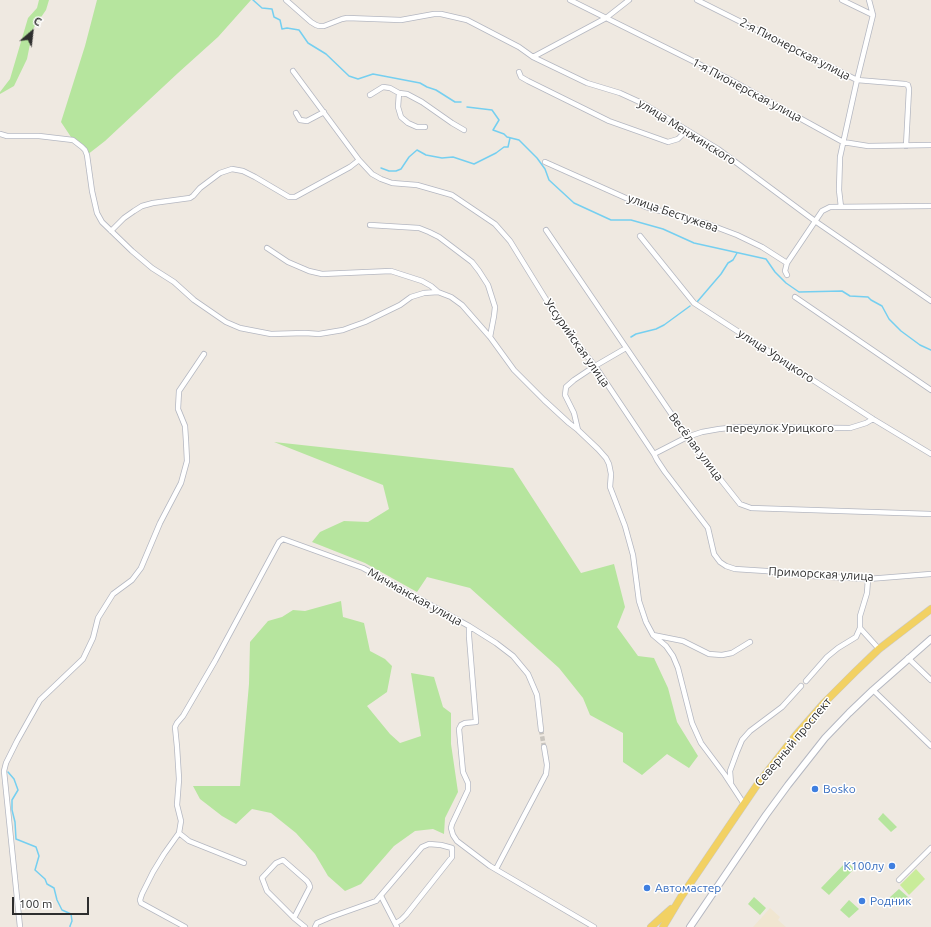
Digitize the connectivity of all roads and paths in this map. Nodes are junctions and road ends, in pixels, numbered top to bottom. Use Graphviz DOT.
graph roads {
  1 [pos="286,0"];
  2 [pos="570,0"];
  3 [pos="629,0"];
  4 [pos="697,0"];
  5 [pos="842,0"];
  6 [pos="869,0"];
  7 [pos="873,15"];
  8 [pos="606,18"];
  9 [pos="533,57"];
  10 [pos="293,71"];
  11 [pos="519,72"];
  12 [pos="857,80"];
  13 [pos="399,93"];
  14 [pos="370,95"];
  15 [pos="324,112"];
  16 [pos="296,113"];
  17 [pos="425,127"];
  18 [pos="464,130"];
  19 [pos="686,130"];
  20 [pos="0,134"];
  21 [pos="843,142"];
  22 [pos="931,145"];
  23 [pos="906,146"];
  24 [pos="360,160"];
  25 [pos="545,162"];
  26 [pos="931,206"];
  27 [pos="841,207"];
  28 [pos="815,221"];
  29 [pos="370,225"];
  30 [pos="546,230"];
  31 [pos="111,231"];
  32 [pos="640,236"];
  33 [pos="267,248"];
  34 [pos="787,263"];
  35 [pos="787,276"];
  36 [pos="438,292"];
  37 [pos="795,298"];
  38 [pos="931,301"];
  39 [pos="490,337"];
  40 [pos="626,348"];
  41 [pos="204,354"];
  42 [pos="595,366"];
  43 [pos="931,390"];
  44 [pos="873,419"];
  45 [pos="578,430"];
  46 [pos="687,437"];
  47 [pos="654,454"];
  48 [pos="931,454"];
  49 [pos="931,514"];
  50 [pos="735,569"];
  51 [pos="931,574"];
  52 [pos="868,579"];
  53 [pos="931,609"];
  54 [pos="469,626"];
  55 [pos="860,628"];
  56 [pos="653,635"];
  57 [pos="931,639"];
  58 [pos="750,642"];
  59 [pos="879,649"];
  60 [pos="908,658"];
  61 [pos="806,680"];
  62 [pos="931,680"];
  63 [pos="801,686"];
  64 [pos="873,690"];
  65 [pos="541,730"];
  66 [pos="931,746"];
  67 [pos="544,747"];
  68 [pos="2,771"];
  69 [pos="731,785"];
  70 [pos="744,804"];
  71 [pos="180,833"];
  72 [pos="931,848"];
  73 [pos="244,864"];
  74 [pos="496,869"];
  75 [pos="899,880"];
  76 [pos="381,896"];
  77 [pos="681,897"];
  78 [pos="294,918"];
  79 [pos="396,925"];
  80 [pos="20,927"];
  81 [pos="185,927"];
  82 [pos="305,927"];
  83 [pos="315,927"];
  84 [pos="594,927"];
  85 [pos="651,927"];
  86 [pos="663,927"];
  87 [pos="690,927"];
  1 -- 9 [label="street, улица Менжинского"];
  2 -- 8 [label="street, 1-я Пионерская улица"];
  3 -- 8 [label="street"];
  4 -- 12 [label="street, 2-я Пионерская улица"];
  5 -- 7 [label="street"];
  6 -- 7 [label="street"];
  7 -- 12 [label="street"];
  8 -- 9 [label="street"];
  8 -- 21 [label="street, 1-я Пионерская улица"];
  9 -- 19 [label="street, улица Менжинского"];
  10 -- 15 [label="street"];
  11 -- 19 [label="street"];
  12 -- 21 [label="street"];
  12 -- 23 [label="street, 2-я Пионерская улица"];
  13 -- 14 [label="street"];
  13 -- 17 [label="street"];
  13 -- 18 [label="street"];
  15 -- 16 [label="street"];
  15 -- 24 [label="street"];
  19 -- 28 [label="street, улица Менжинского"];
  20 -- 31 [label="street"];
  21 -- 23 [label="street, 1-я Пионерская улица"];
  21 -- 27 [label="street"];
  22 -- 23 [label="street, 1-я Пионерская улица"];
  24 -- 31 [label="street"];
  24 -- 42 [label="street, Уссурийская улица"];
  25 -- 34 [label="street, улица Бестужева"];
  26 -- 27 [label="street"];
  27 -- 28 [label="street"];
  28 -- 34 [label="street"];
  28 -- 38 [label="street, улица Менжинского"];
  29 -- 39 [label="street"];
  30 -- 40 [label="street, Весёлая улица"];
  31 -- 36 [label="street"];
  32 -- 44 [label="street, улица Урицкого"];
  33 -- 36 [label="street"];
  34 -- 35 [label="street"];
  36 -- 39 [label="street"];
  37 -- 43 [label="street"];
  39 -- 45 [label="street"];
  40 -- 42 [label="street"];
  40 -- 46 [label="street, Весёлая улица"];
  41 -- 68 [label="street"];
  42 -- 45 [label="street"];
  42 -- 47 [label="street, Уссурийская улица"];
  44 -- 46 [label="street, переулок Урицкого"];
  44 -- 48 [label="street, улица Урицкого"];
  45 -- 56 [label="street"];
  46 -- 47 [label="street, переулок Урицкого"];
  46 -- 49 [label="street, Весёлая улица"];
  47 -- 50 [label="street, Уссурийская улица"];
  50 -- 52 [label="street, Приморская улица"];
  51 -- 52 [label="street, Приморская улица"];
  52 -- 55 [label="street"];
  53 -- 59 [label="main road, Северный проспект"];
  54 -- 65 [label="street"];
  54 -- 71 [label="street, Мичманская улица"];
  54 -- 74 [label="street, Мичманская улица"];
  55 -- 59 [label="street"];
  55 -- 61 [label="street"];
  56 -- 58 [label="street"];
  56 -- 69 [label="street"];
  57 -- 60 [label="street"];
  59 -- 70 [label="main road, Северный проспект"];
  60 -- 62 [label="street"];
  60 -- 64 [label="street"];
  63 -- 69 [label="street"];
  64 -- 66 [label="street"];
  64 -- 87 [label="street"];
  67 -- 74 [label="street"];
  68 -- 80 [label="street"];
  69 -- 70 [label="street"];
  70 -- 77 [label="main road, Северный проспект"];
  71 -- 73 [label="street"];
  71 -- 81 [label="street"];
  72 -- 75 [label="street"];
  74 -- 84 [label="street, Мичманская улица"];
  76 -- 79 [label="street"];
  76 -- 79 [label="street"];
  76 -- 83 [label="street"];
  77 -- 85 [label="main road"];
  77 -- 86 [label="main road"];
  78 -- 78 [label="street"];
  78 -- 82 [label="street"];
}
